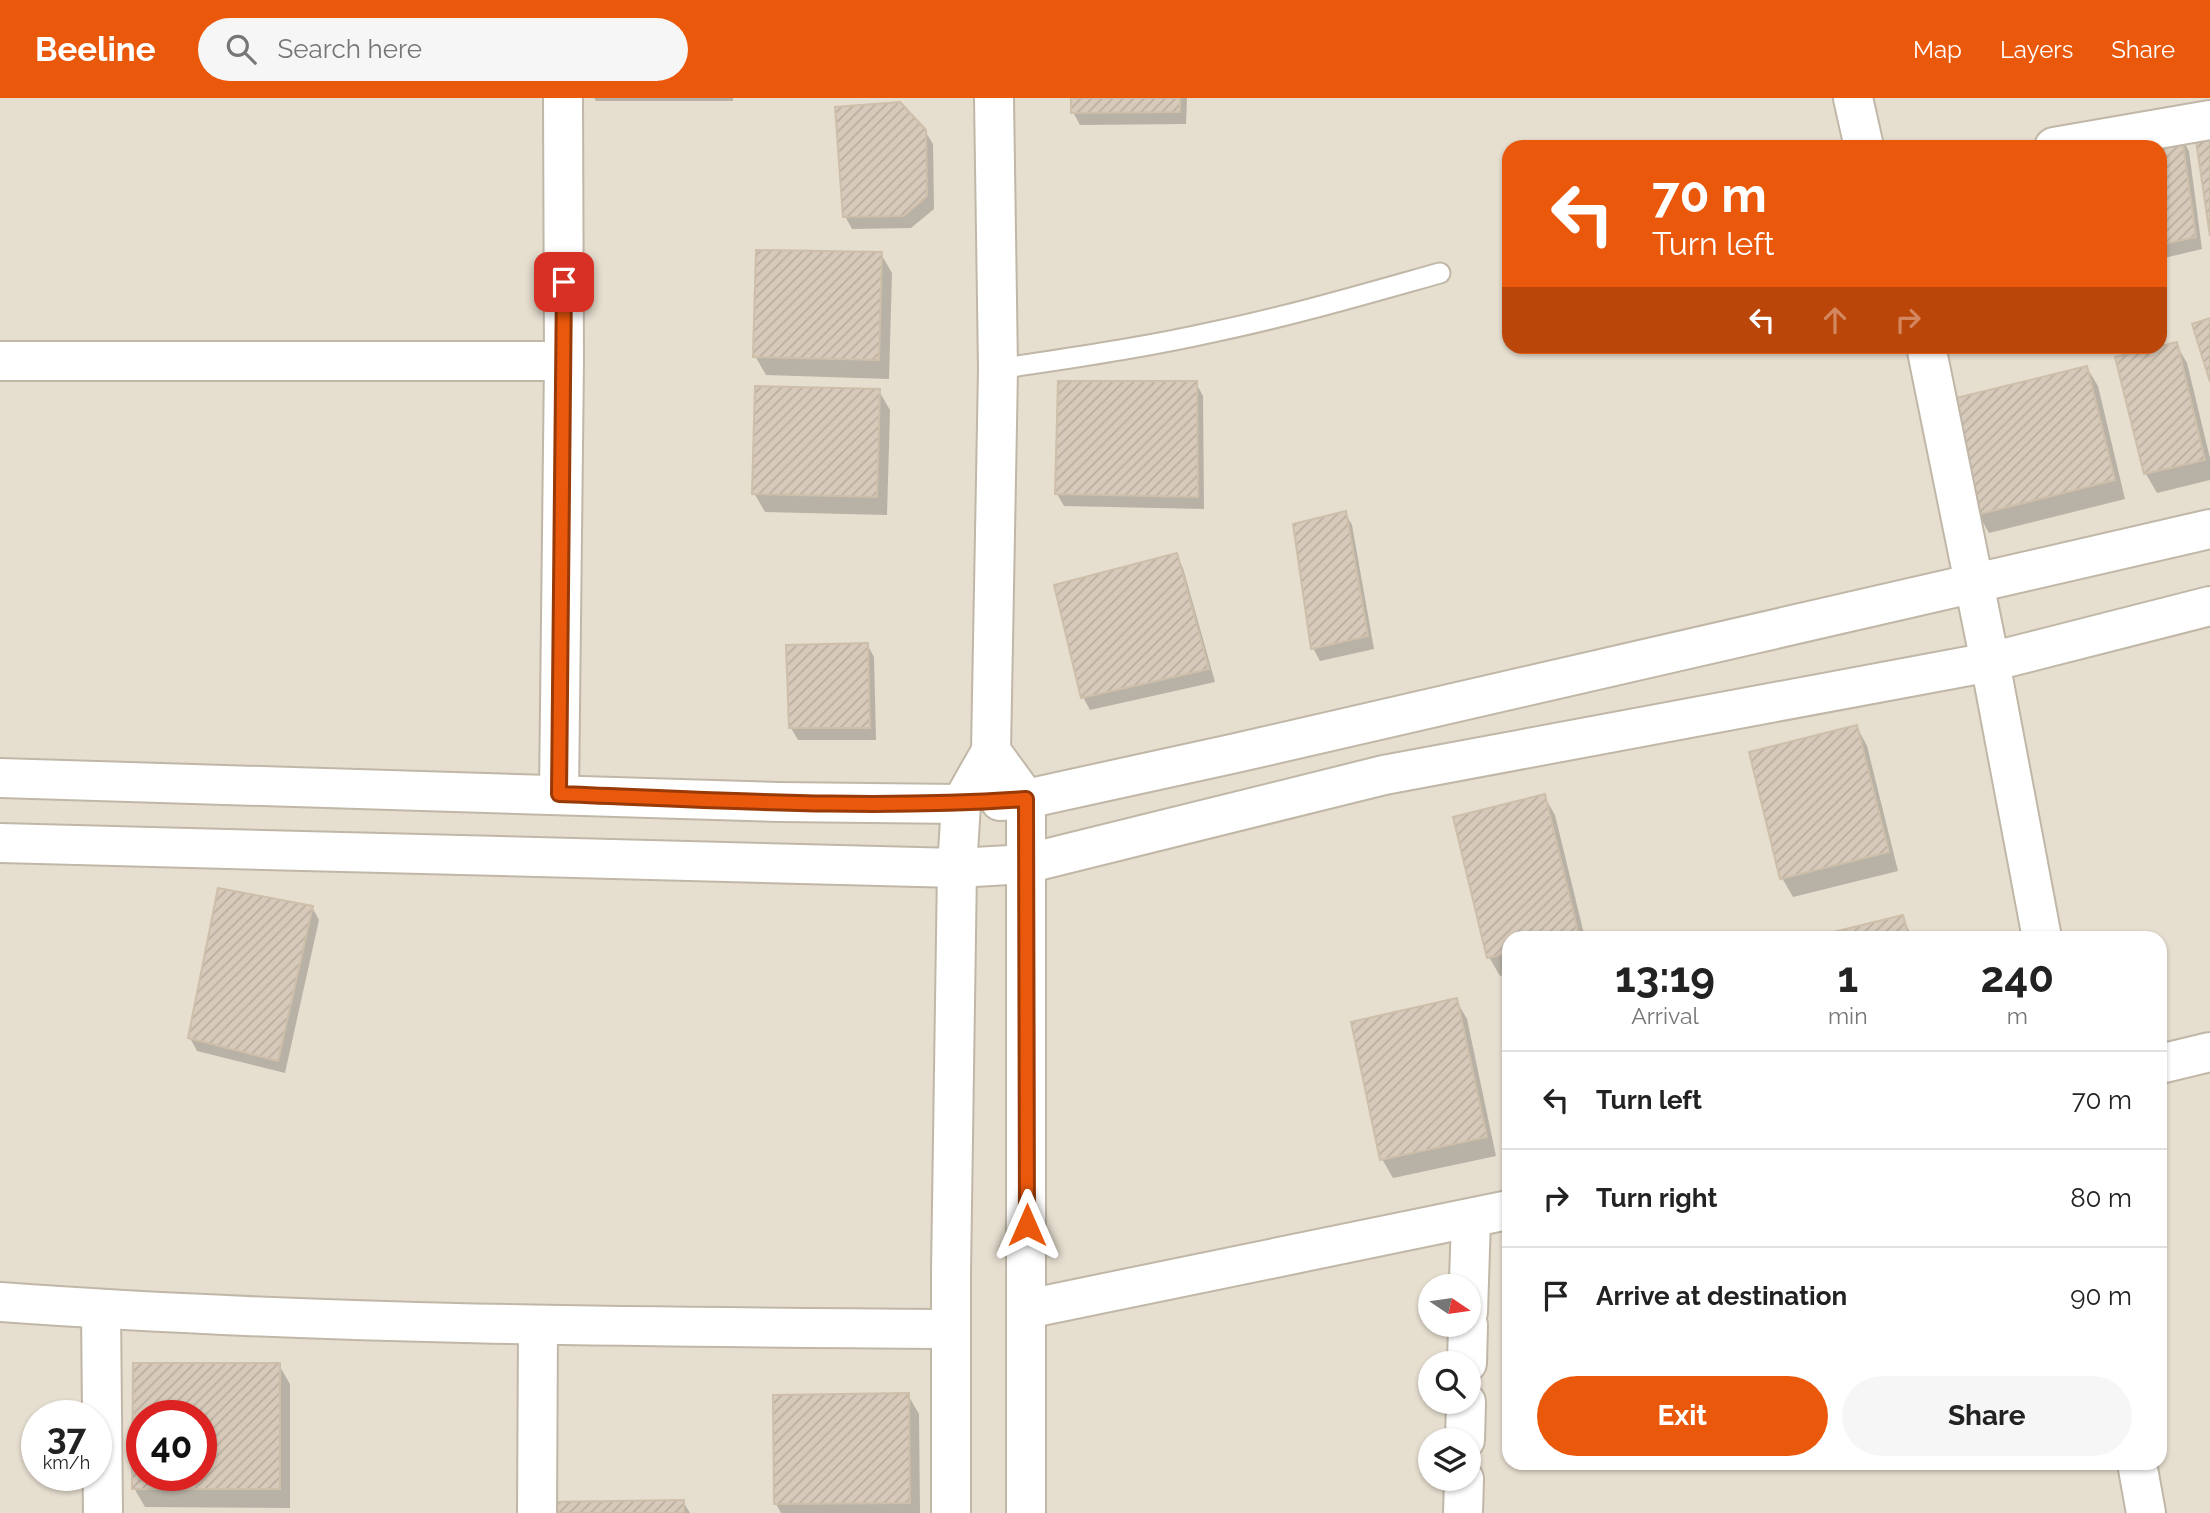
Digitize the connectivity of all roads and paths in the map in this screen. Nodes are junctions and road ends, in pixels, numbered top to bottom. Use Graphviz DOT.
graph roads {
  1 [pos="563,98"];
  2 [pos="994,98"];
  3 [pos="1853,98"];
  4 [pos="2210,120"];
  5 [pos="1862,140"];
  6 [pos="2094,140"];
  7 [pos="1440,273"];
  8 [pos="1928,354"];
  9 [pos="0,361"];
  10 [pos="564,361"];
  11 [pos="998,369"];
  12 [pos="2210,529"];
  13 [pos="1973,583"];
  14 [pos="2210,606"];
  15 [pos="1990,662"];
  16 [pos="991,751"];
  17 [pos="0,778"];
  18 [pos="559,794"];
  19 [pos="1026,799"];
  20 [pos="961,804"];
  21 [pos="0,843"];
  22 [pos="1025,863"];
  23 [pos="957,868"];
  24 [pos="2041,931"];
  25 [pos="2210,1052"];
  26 [pos="2167,1062"];
  27 [pos="1502,1211"];
  28 [pos="1471,1219"];
  29 [pos="1469,1274"];
  30 [pos="0,1302"];
  31 [pos="1027,1308"];
  32 [pos="101,1310"];
  33 [pos="538,1326"];
  34 [pos="951,1329"];
  35 [pos="2138,1470"];
  36 [pos="1464,1491"];
  37 [pos="103,1513"];
  38 [pos="537,1513"];
  39 [pos="951,1513"];
  40 [pos="1026,1513"];
  41 [pos="1463,1513"];
  42 [pos="2146,1513"];
  1 -- 10 [label="street"];
  2 -- 11 [label="street"];
  3 -- 5 [label="street"];
  4 -- 6 [label="street"];
  7 -- 11 [label="lane"];
  8 -- 13 [label="street"];
  9 -- 10 [label="street"];
  10 -- 18 [label="street"];
  11 -- 16 [label="street"];
  12 -- 13 [label="street"];
  13 -- 15 [label="street"];
  13 -- 19 [label="street"];
  14 -- 15 [label="street"];
  15 -- 22 [label="street"];
  15 -- 24 [label="street"];
  16 -- 19 [label="street"];
  16 -- 20 [label="street"];
  17 -- 18 [label="street"];
  18 -- 20 [label="street"];
  19 -- 20 [label="street"];
  19 -- 22 [label="street"];
  20 -- 23 [label="street"];
  21 -- 23 [label="street"];
  22 -- 23 [label="street"];
  22 -- 31 [label="street"];
  23 -- 34 [label="street"];
  25 -- 26 [label="street"];
  27 -- 28 [label="street"];
  28 -- 29 [label="street"];
  28 -- 31 [label="street"];
  30 -- 32 [label="street"];
  31 -- 40 [label="street"];
  32 -- 33 [label="street"];
  32 -- 37 [label="street"];
  33 -- 34 [label="street"];
  33 -- 38 [label="street"];
  34 -- 39 [label="street"];
  35 -- 42 [label="street"];
  36 -- 41 [label="street"];
}
